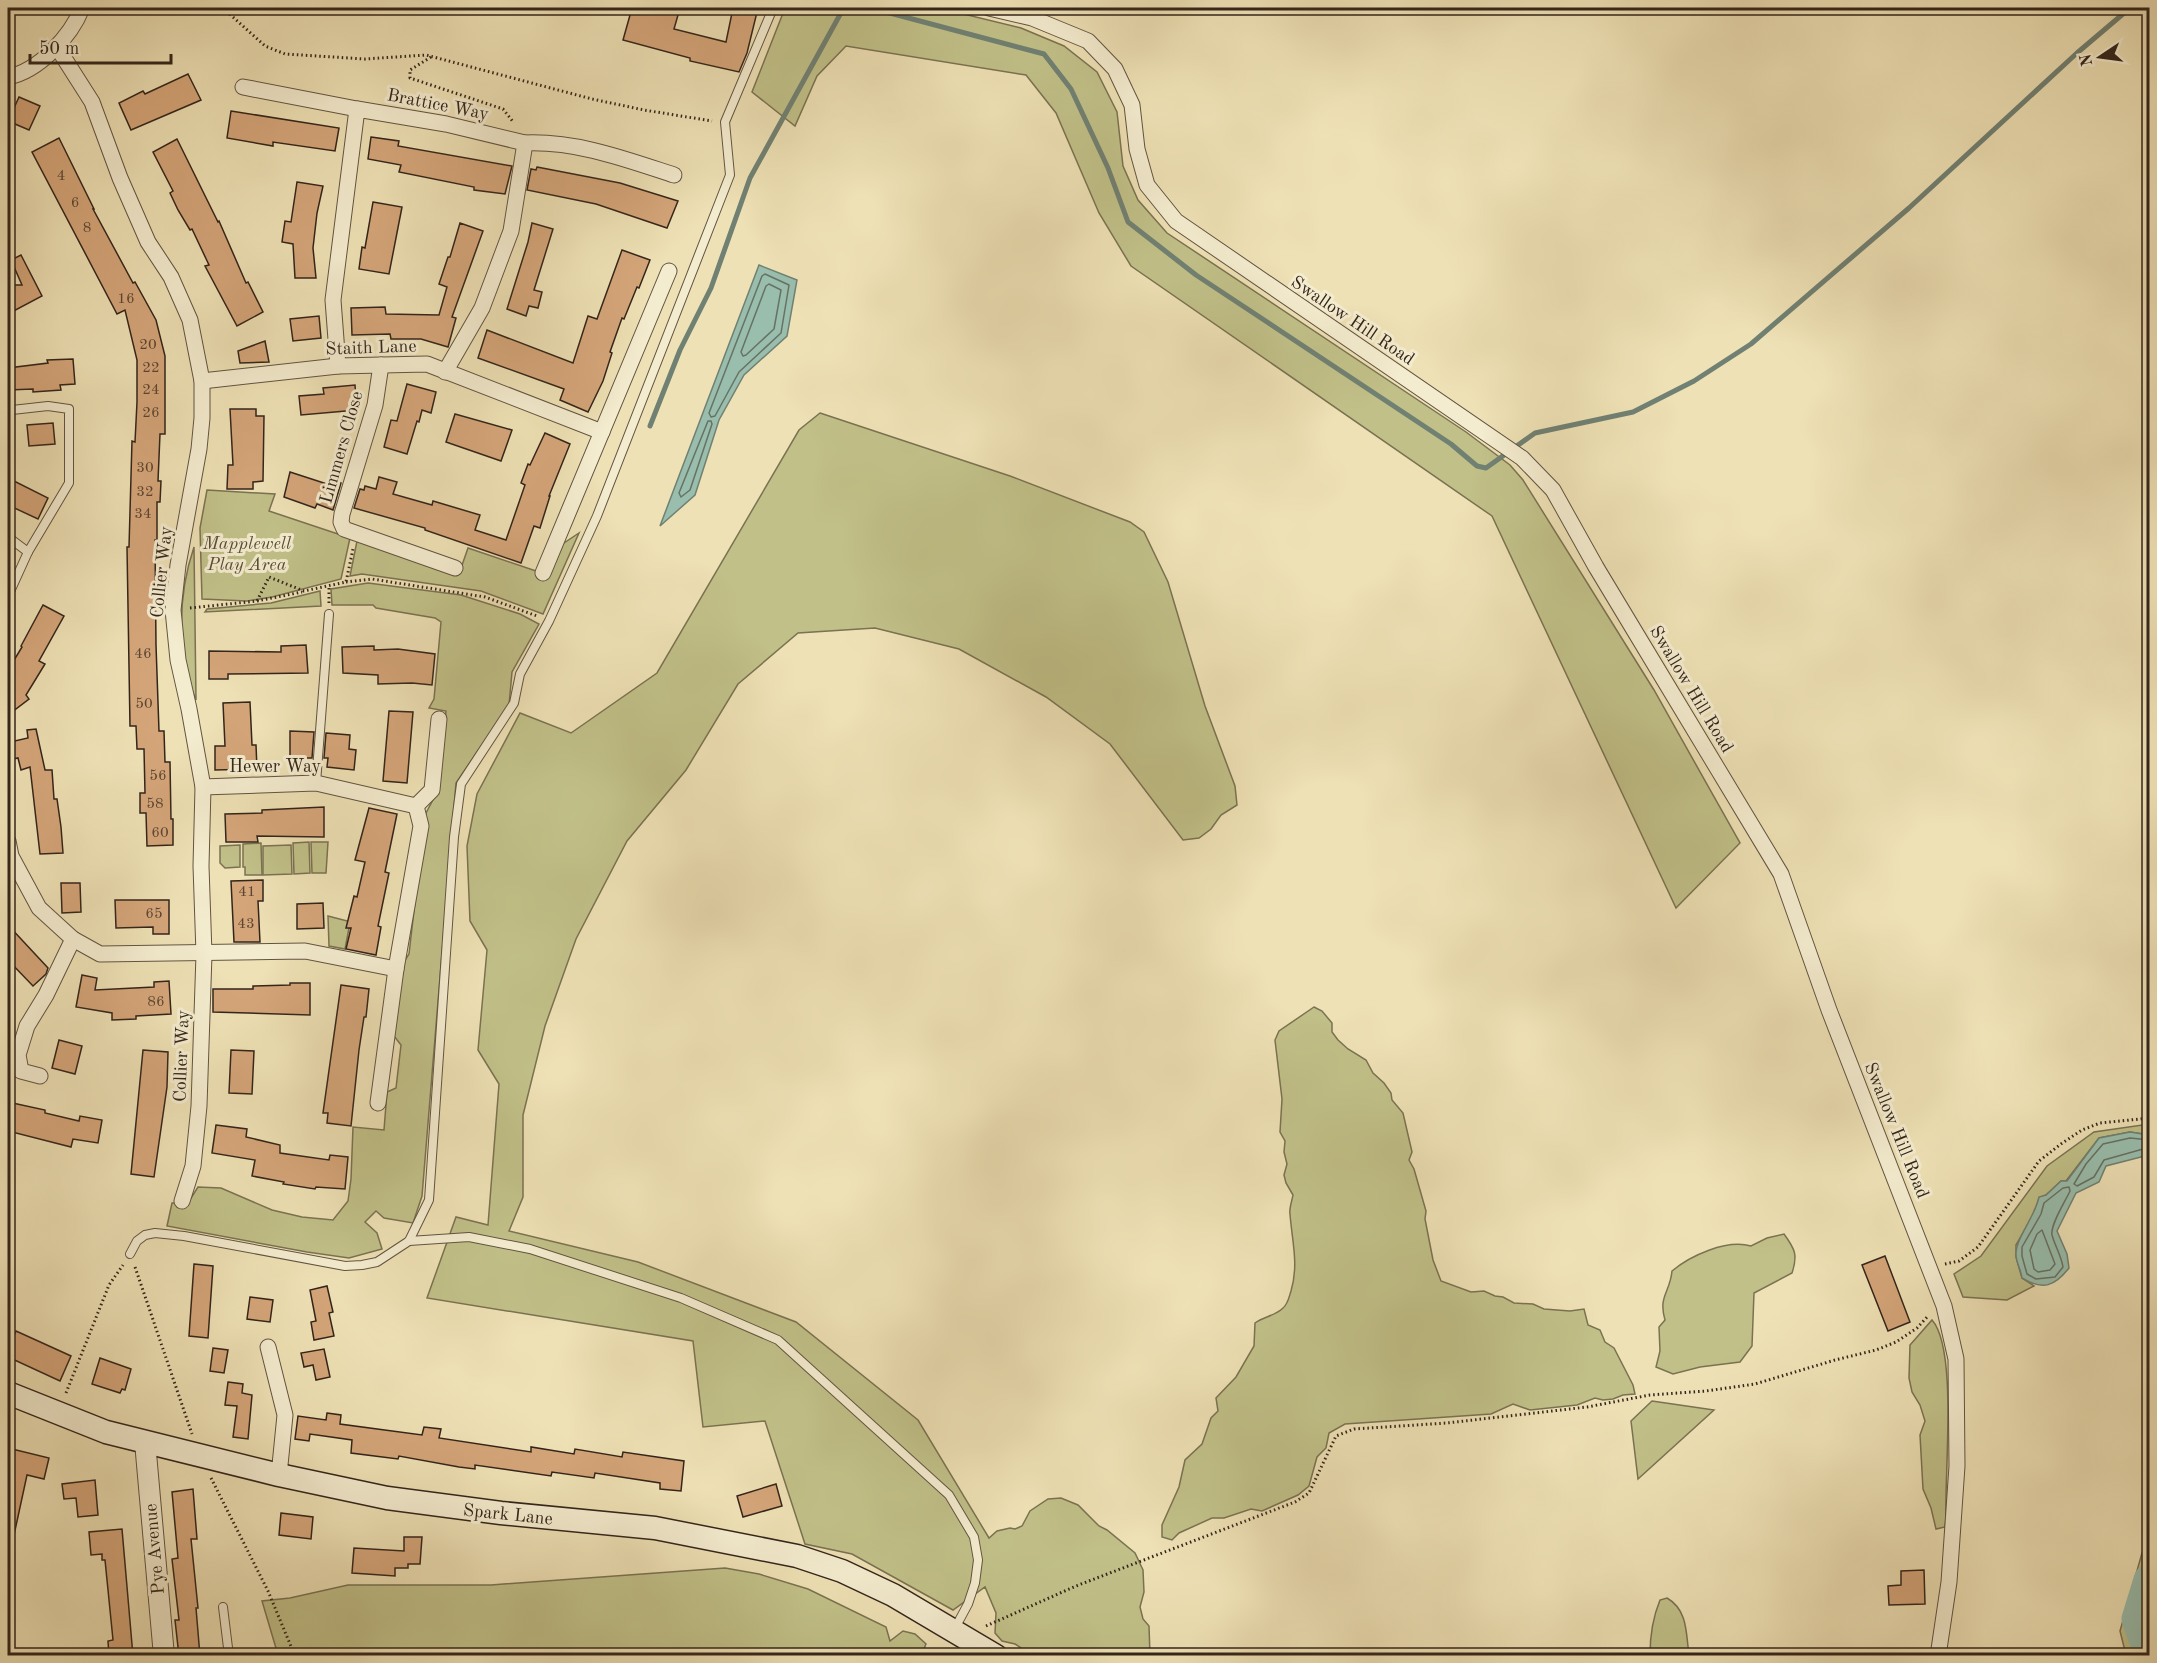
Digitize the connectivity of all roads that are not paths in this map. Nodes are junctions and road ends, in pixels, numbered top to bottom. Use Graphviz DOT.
graph roads {
  1 [pos="82,8"];
  2 [pos="773,8"];
  3 [pos="989,8"];
  4 [pos="57,47"];
  5 [pos="8,77"];
  6 [pos="243,87"];
  7 [pos="357,109"];
  8 [pos="519,142"];
  9 [pos="674,175"];
  10 [pos="669,271"];
  11 [pos="381,365"];
  12 [pos="339,366"];
  13 [pos="445,372"];
  14 [pos="202,381"];
  15 [pos="12,410"];
  16 [pos="602,432"];
  17 [pos="8,537"];
  18 [pos="28,552"];
  19 [pos="455,568"];
  20 [pos="543,573"];
  21 [pos="8,596"];
  22 [pos="329,614"];
  23 [pos="439,719"];
  24 [pos="316,783"];
  25 [pos="203,787"];
  26 [pos="416,806"];
  27 [pos="8,841"];
  28 [pos="73,939"];
  29 [pos="204,954"];
  30 [pos="396,969"];
  31 [pos="40,1076"];
  32 [pos="378,1103"];
  33 [pos="182,1201"];
  34 [pos="409,1241"];
  35 [pos="130,1254"];
  36 [pos="268,1347"];
  37 [pos="8,1393"];
  38 [pos="146,1442"];
  39 [pos="279,1475"];
  40 [pos="224,1607"];
  41 [pos="960,1635"];
  42 [pos="164,1656"];
  43 [pos="229,1656"];
  44 [pos="996,1656"];
  45 [pos="1938,1656"];
  1 -- 4 [label="street"];
  2 -- 34 [label="lane"];
  3 -- 45 [label="street, Swallow Hill Road"];
  4 -- 5 [label="street"];
  4 -- 14 [label="street, Collier Way"];
  6 -- 7 [label="street, Brattice Way"];
  7 -- 8 [label="street, Brattice Way"];
  7 -- 12 [label="street"];
  8 -- 9 [label="street, Brattice Way"];
  8 -- 13 [label="street"];
  10 -- 16 [label="street"];
  11 -- 12 [label="street, Staith Lane"];
  11 -- 13 [label="street, Staith Lane"];
  11 -- 19 [label="street, Limmers Close"];
  12 -- 14 [label="street, Staith Lane"];
  13 -- 16 [label="street, Staith Lane"];
  14 -- 25 [label="street, Collier Way"];
  15 -- 18 [label="lane"];
  16 -- 20 [label="street"];
  17 -- 18 [label="lane"];
  18 -- 21 [label="lane"];
  22 -- 24 [label="lane"];
  23 -- 26 [label="street"];
  24 -- 25 [label="street, Hewer Way"];
  24 -- 26 [label="street, Hewer Way"];
  25 -- 29 [label="street, Collier Way"];
  26 -- 30 [label="street"];
  27 -- 28 [label="street"];
  28 -- 29 [label="street"];
  28 -- 31 [label="street"];
  29 -- 30 [label="street"];
  29 -- 33 [label="street, Collier Way"];
  30 -- 32 [label="street"];
  34 -- 35 [label="lane"];
  34 -- 41 [label="lane"];
  36 -- 39 [label="street"];
  37 -- 38 [label="main road, Spark Lane"];
  38 -- 39 [label="main road, Spark Lane"];
  38 -- 42 [label="street, Pye Avenue"];
  39 -- 41 [label="main road, Spark Lane"];
  40 -- 43 [label="lane"];
  41 -- 44 [label="main road, Spark Lane"];
}
